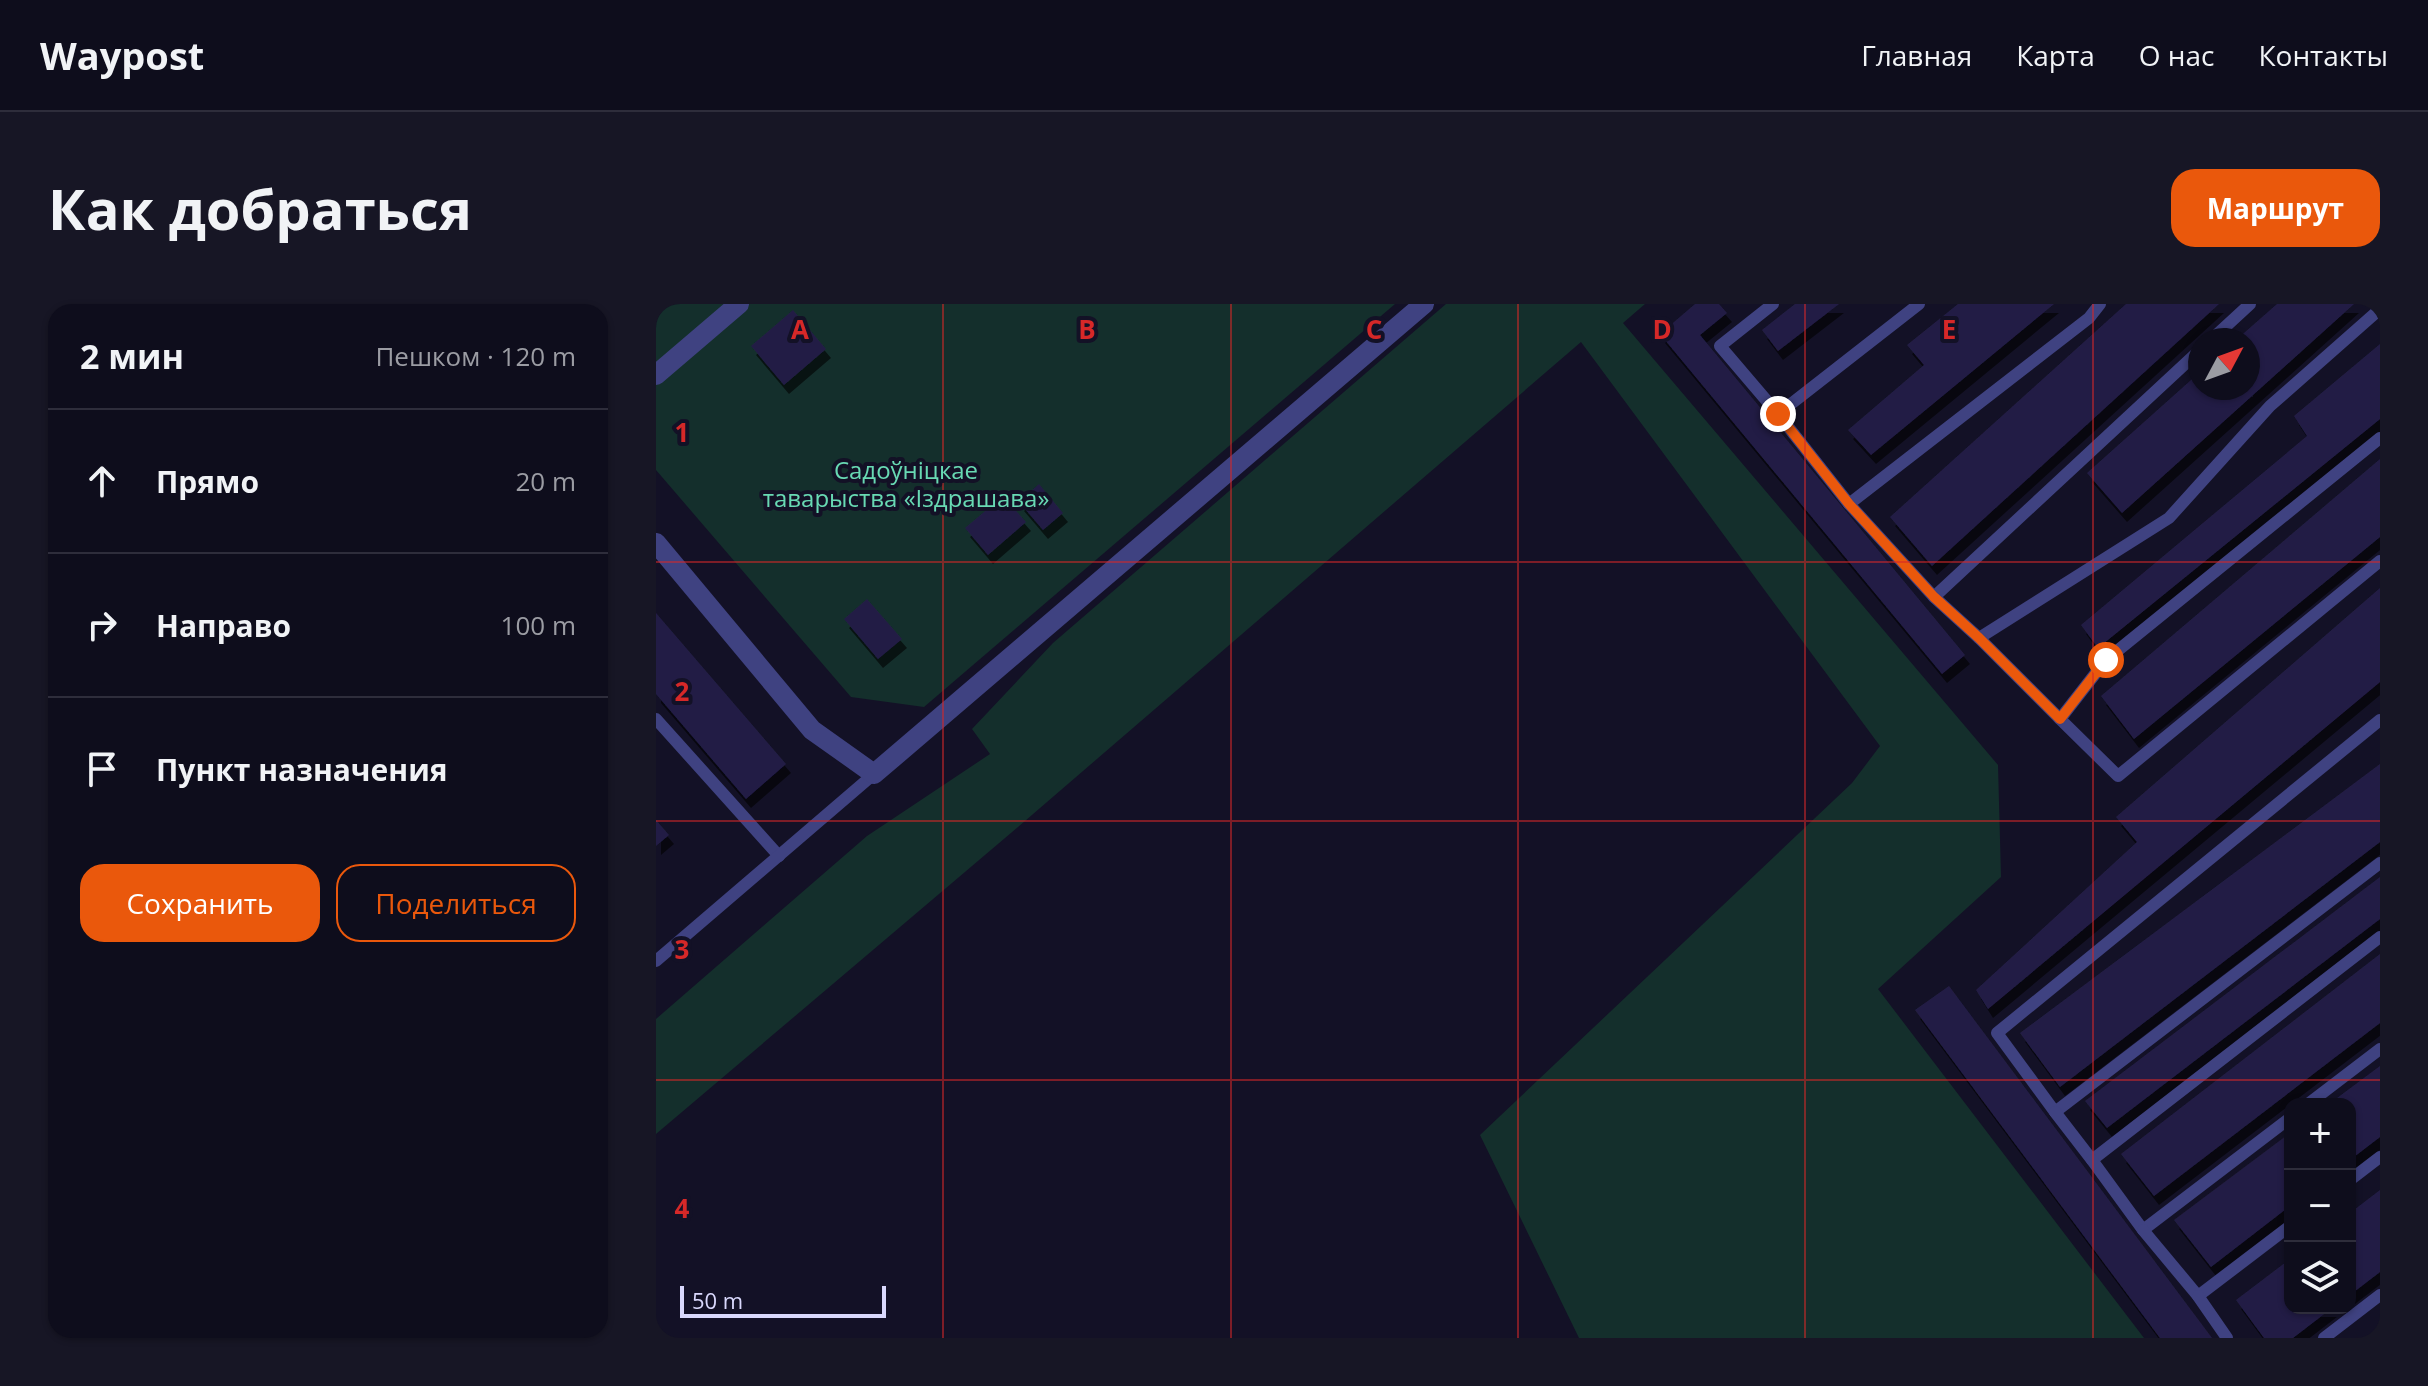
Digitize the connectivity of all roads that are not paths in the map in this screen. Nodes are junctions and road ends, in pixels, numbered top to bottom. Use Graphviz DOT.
graph roads {
  1 [pos="739,304"];
  2 [pos="1424,304"];
  3 [pos="1773,304"];
  4 [pos="1919,304"];
  5 [pos="2100,304"];
  6 [pos="2250,304"];
  7 [pos="2380,309"];
  8 [pos="2224,328"];
  9 [pos="2188,361"];
  10 [pos="656,375"];
  11 [pos="1778,414"];
  12 [pos="2380,438"];
  13 [pos="1849,504"];
  14 [pos="656,543"];
  15 [pos="2380,561"];
  16 [pos="1934,597"];
  17 [pos="1979,638"];
  18 [pos="656,719"];
  19 [pos="2060,719"];
  20 [pos="2380,720"];
  21 [pos="874,774"];
  22 [pos="779,856"];
  23 [pos="2380,863"];
  24 [pos="2380,937"];
  25 [pos="656,961"];
  26 [pos="2380,1049"];
  27 [pos="2316,1098"];
  28 [pos="2055,1112"];
  29 [pos="2284,1123"];
  30 [pos="2380,1157"];
  31 [pos="2092,1160"];
  32 [pos="2356,1175"];
  33 [pos="2143,1230"];
  34 [pos="2284,1231"];
  35 [pos="2380,1295"];
  36 [pos="2198,1296"];
  37 [pos="2227,1338"];
  38 [pos="2324,1338"];
  1 -- 10 [label="street"];
  2 -- 21 [label="street"];
  3 -- 11 [label="lane"];
  4 -- 11 [label="lane"];
  5 -- 13 [label="lane"];
  6 -- 8 [label="lane"];
  7 -- 17 [label="lane"];
  9 -- 16 [label="lane"];
  11 -- 13 [label="lane"];
  12 -- 19 [label="lane"];
  13 -- 16 [label="lane"];
  14 -- 21 [label="street"];
  15 -- 19 [label="lane"];
  16 -- 17 [label="lane"];
  17 -- 19 [label="lane"];
  18 -- 22 [label="lane"];
  20 -- 28 [label="lane"];
  21 -- 22 [label="lane"];
  22 -- 25 [label="lane"];
  23 -- 28 [label="lane"];
  24 -- 31 [label="lane"];
  26 -- 27 [label="lane"];
  28 -- 31 [label="lane"];
  29 -- 33 [label="lane"];
  30 -- 32 [label="lane"];
  31 -- 33 [label="lane"];
  33 -- 36 [label="lane"];
  34 -- 36 [label="lane"];
  35 -- 38 [label="lane"];
  36 -- 37 [label="lane"];
}
